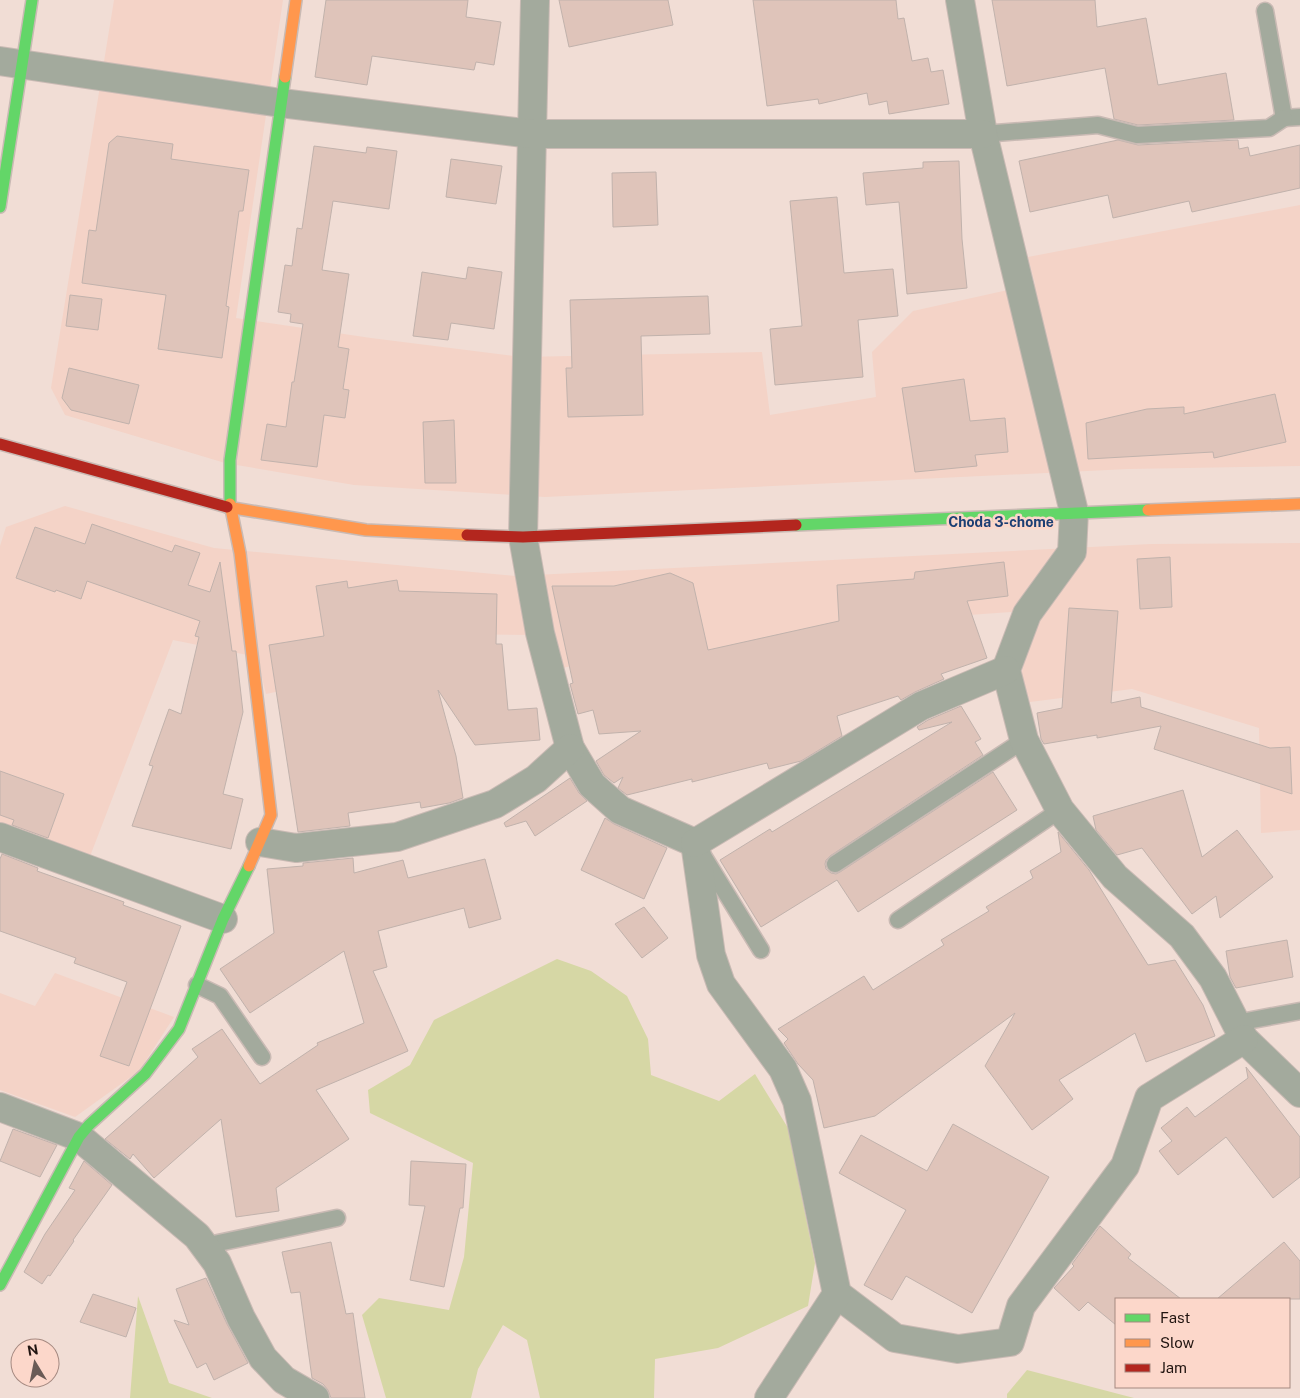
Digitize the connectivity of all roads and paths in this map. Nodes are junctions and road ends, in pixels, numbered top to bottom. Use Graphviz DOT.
graph roads {
  1 [pos="32,0"];
  2 [pos="296,0"];
  3 [pos="535,0"];
  4 [pos="960,0"];
  5 [pos="1265,11"];
  6 [pos="11,63"];
  7 [pos="281,103"];
  8 [pos="1300,117"];
  9 [pos="1284,118"];
  10 [pos="532,134"];
  11 [pos="984,134"];
  12 [pos="0,207"];
  13 [pos="0,444"];
  14 [pos="1300,504"];
  15 [pos="230,508"];
  16 [pos="1074,512"];
  17 [pos="523,537"];
  18 [pos="1006,670"];
  19 [pos="1024,740"];
  20 [pos="570,748"];
  21 [pos="1060,810"];
  22 [pos="0,837"];
  23 [pos="260,842"];
  24 [pos="695,843"];
  25 [pos="835,864"];
  26 [pos="223,919"];
  27 [pos="898,920"];
  28 [pos="761,950"];
  29 [pos="197,985"];
  30 [pos="1300,1011"];
  31 [pos="1240,1031"];
  32 [pos="262,1057"];
  33 [pos="1300,1093"];
  34 [pos="0,1107"];
  35 [pos="79,1137"];
  36 [pos="337,1218"];
  37 [pos="204,1246"];
  38 [pos="0,1285"];
  39 [pos="837,1294"];
  40 [pos="315,1398"];
  41 [pos="769,1398"];
  1 -- 6 [label="street"];
  2 -- 7 [label="street"];
  3 -- 10 [label="street"];
  4 -- 11 [label="street"];
  5 -- 9 [label="lane"];
  6 -- 7 [label="street"];
  6 -- 12 [label="street"];
  7 -- 10 [label="street"];
  7 -- 15 [label="street"];
  8 -- 9 [label="lane"];
  9 -- 11 [label="lane"];
  10 -- 11 [label="street"];
  10 -- 17 [label="street"];
  11 -- 16 [label="street"];
  13 -- 15 [label="street"];
  14 -- 16 [label="street"];
  15 -- 17 [label="street"];
  15 -- 23 [label="street"];
  16 -- 17 [label="street"];
  16 -- 18 [label="street"];
  17 -- 20 [label="street"];
  18 -- 19 [label="street"];
  18 -- 24 [label="street"];
  19 -- 21 [label="street"];
  19 -- 25 [label="lane"];
  20 -- 23 [label="street"];
  20 -- 24 [label="street"];
  21 -- 27 [label="lane"];
  21 -- 31 [label="street"];
  22 -- 26 [label="street"];
  23 -- 26 [label="street"];
  24 -- 28 [label="lane"];
  24 -- 39 [label="street"];
  26 -- 29 [label="street"];
  29 -- 32 [label="lane"];
  29 -- 35 [label="street"];
  30 -- 31 [label="lane"];
  31 -- 33 [label="street"];
  31 -- 39 [label="street"];
  34 -- 35 [label="street"];
  35 -- 37 [label="street"];
  35 -- 38 [label="street"];
  36 -- 37 [label="lane"];
  37 -- 40 [label="street"];
  39 -- 41 [label="street"];
}
